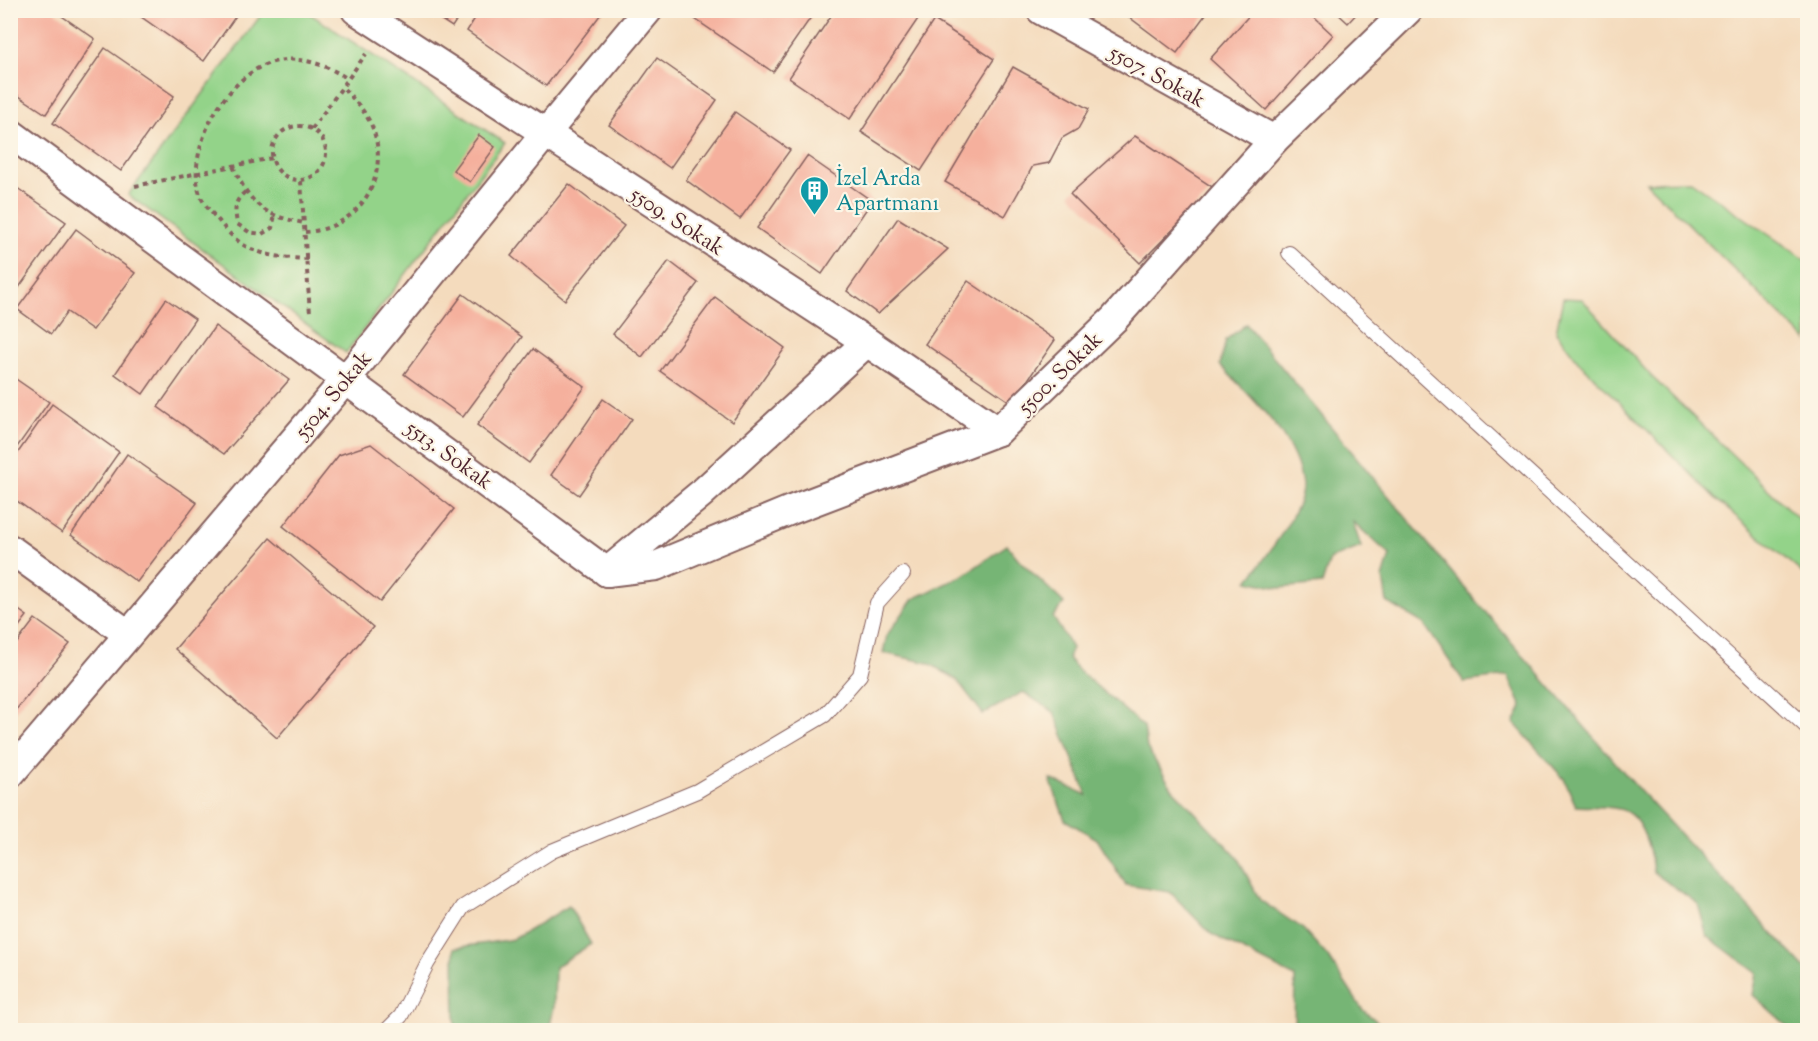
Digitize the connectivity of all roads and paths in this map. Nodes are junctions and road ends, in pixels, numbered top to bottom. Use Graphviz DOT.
graph roads {
  1 [pos="356,10"];
  2 [pos="648,10"];
  3 [pos="1041,10"];
  4 [pos="1408,10"];
  5 [pos="384,30"];
  6 [pos="348,79"];
  7 [pos="342,87"];
  8 [pos="312,129"];
  9 [pos="10,133"];
  10 [pos="544,134"];
  11 [pos="1274,140"];
  12 [pos="272,158"];
  13 [pos="233,166"];
  14 [pos="198,173"];
  15 [pos="301,181"];
  16 [pos="245,192"];
  17 [pos="114,209"];
  18 [pos="275,215"];
  19 [pos="305,223"];
  20 [pos="305,232"];
  21 [pos="1289,254"];
  22 [pos="308,259"];
  23 [pos="867,342"];
  24 [pos="311,352"];
  25 [pos="347,378"];
  26 [pos="998,431"];
  27 [pos="10,549"];
  28 [pos="607,572"];
  29 [pos="903,574"];
  30 [pos="128,634"];
  31 [pos="1808,728"];
  32 [pos="10,774"];
  33 [pos="387,1030"];
  1 -- 5 [label="street, 5509. Sokak"];
  2 -- 10 [label="street, 5504. Sokak"];
  3 -- 11 [label="street, 5507. Sokak"];
  4 -- 11 [label="street, 5500. Sokak"];
  5 -- 6 [label="path"];
  5 -- 10 [label="street, 5509. Sokak"];
  6 -- 7 [label="path"];
  6 -- 14 [label="path"];
  7 -- 8 [label="path"];
  7 -- 20 [label="path"];
  8 -- 12 [label="path"];
  8 -- 15 [label="path"];
  9 -- 17 [label="street, 5513. Sokak"];
  10 -- 23 [label="street, 5509. Sokak"];
  10 -- 25 [label="street, 5504. Sokak"];
  11 -- 26 [label="street, 5500. Sokak"];
  12 -- 13 [label="path"];
  12 -- 15 [label="path"];
  13 -- 14 [label="path"];
  13 -- 16 [label="path"];
  14 -- 17 [label="path"];
  14 -- 22 [label="path"];
  15 -- 19 [label="path"];
  16 -- 18 [label="path"];
  16 -- 18 [label="path"];
  17 -- 24 [label="street, 5513. Sokak"];
  18 -- 19 [label="path"];
  19 -- 20 [label="path"];
  20 -- 22 [label="path"];
  21 -- 31 [label="lane"];
  22 -- 24 [label="path"];
  23 -- 26 [label="street, 5509. Sokak"];
  23 -- 28 [label="street"];
  24 -- 25 [label="street, 5513. Sokak"];
  25 -- 28 [label="street, 5513. Sokak"];
  25 -- 30 [label="street, 5504. Sokak"];
  26 -- 28 [label="street, 5500. Sokak"];
  27 -- 30 [label="street"];
  29 -- 33 [label="lane"];
  30 -- 32 [label="street, 5504. Sokak"];
}
